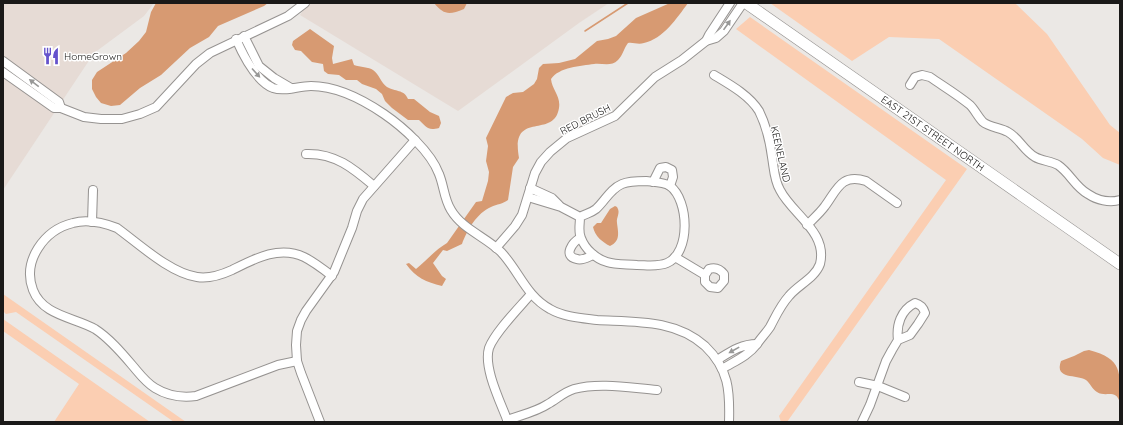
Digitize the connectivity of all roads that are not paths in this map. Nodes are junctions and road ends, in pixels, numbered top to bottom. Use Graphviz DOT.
graph roads {
  1 [pos="306,3"];
  2 [pos="730,3"];
  3 [pos="743,3"];
  4 [pos="746,3"];
  5 [pos="240,38"];
  6 [pos="706,41"];
  7 [pos="3,61"];
  8 [pos="3,72"];
  9 [pos="714,74"];
  10 [pos="910,84"];
  11 [pos="61,108"];
  12 [pos="415,140"];
  13 [pos="306,154"];
  14 [pos="653,182"];
  15 [pos="374,186"];
  16 [pos="670,186"];
  17 [pos="530,188"];
  18 [pos="93,190"];
  19 [pos="528,197"];
  20 [pos="1120,200"];
  21 [pos="897,203"];
  22 [pos="561,207"];
  23 [pos="580,217"];
  24 [pos="92,222"];
  25 [pos="807,225"];
  26 [pos="580,238"];
  27 [pos="496,248"];
  28 [pos="593,255"];
  29 [pos="675,256"];
  30 [pos="1120,264"];
  31 [pos="705,275"];
  32 [pos="332,276"];
  33 [pos="531,294"];
  34 [pos="898,340"];
  35 [pos="757,344"];
  36 [pos="717,360"];
  37 [pos="298,361"];
  38 [pos="722,369"];
  39 [pos="859,382"];
  40 [pos="878,386"];
  41 [pos="657,390"];
  42 [pos="905,397"];
  43 [pos="508,421"];
  44 [pos="320,422"];
  45 [pos="729,422"];
  46 [pos="862,422"];
  1 -- 5 [label="street"];
  2 -- 6 [label="street, RED BRUSH"];
  6 -- 3 [label="street, RED BRUSH, one-way"];
  4 -- 30 [label="main road, EAST 21ST STREET NORTH"];
  5 -- 11 [label="street"];
  5 -- 12 [label="street"];
  6 -- 17 [label="street, RED BRUSH"];
  11 -- 7 [label="street, one-way"];
  8 -- 11 [label="street"];
  9 -- 25 [label="street, KEENELAND"];
  10 -- 20 [label="street"];
  12 -- 15 [label="street"];
  12 -- 27 [label="street"];
  13 -- 15 [label="street"];
  14 -- 16 [label="street"];
  14 -- 16 [label="street"];
  14 -- 23 [label="street"];
  15 -- 32 [label="street"];
  16 -- 29 [label="street"];
  17 -- 19 [label="street, RED BRUSH"];
  17 -- 22 [label="street"];
  18 -- 24 [label="street"];
  19 -- 22 [label="street"];
  19 -- 27 [label="street, RED BRUSH"];
  21 -- 25 [label="street"];
  22 -- 23 [label="street"];
  23 -- 26 [label="street"];
  24 -- 32 [label="street"];
  24 -- 37 [label="street"];
  25 -- 35 [label="street, KEENELAND"];
  26 -- 28 [label="street"];
  26 -- 28 [label="street"];
  27 -- 33 [label="street"];
  28 -- 29 [label="street"];
  29 -- 31 [label="street"];
  32 -- 37 [label="street"];
  33 -- 36 [label="street"];
  33 -- 43 [label="street"];
  34 -- 40 [label="street"];
  35 -- 36 [label="street, one-way"];
  35 -- 38 [label="street, KEENELAND"];
  36 -- 38 [label="street"];
  37 -- 44 [label="street"];
  38 -- 45 [label="street"];
  39 -- 40 [label="street"];
  40 -- 42 [label="street"];
  40 -- 46 [label="street"];
  41 -- 43 [label="street"];
}
